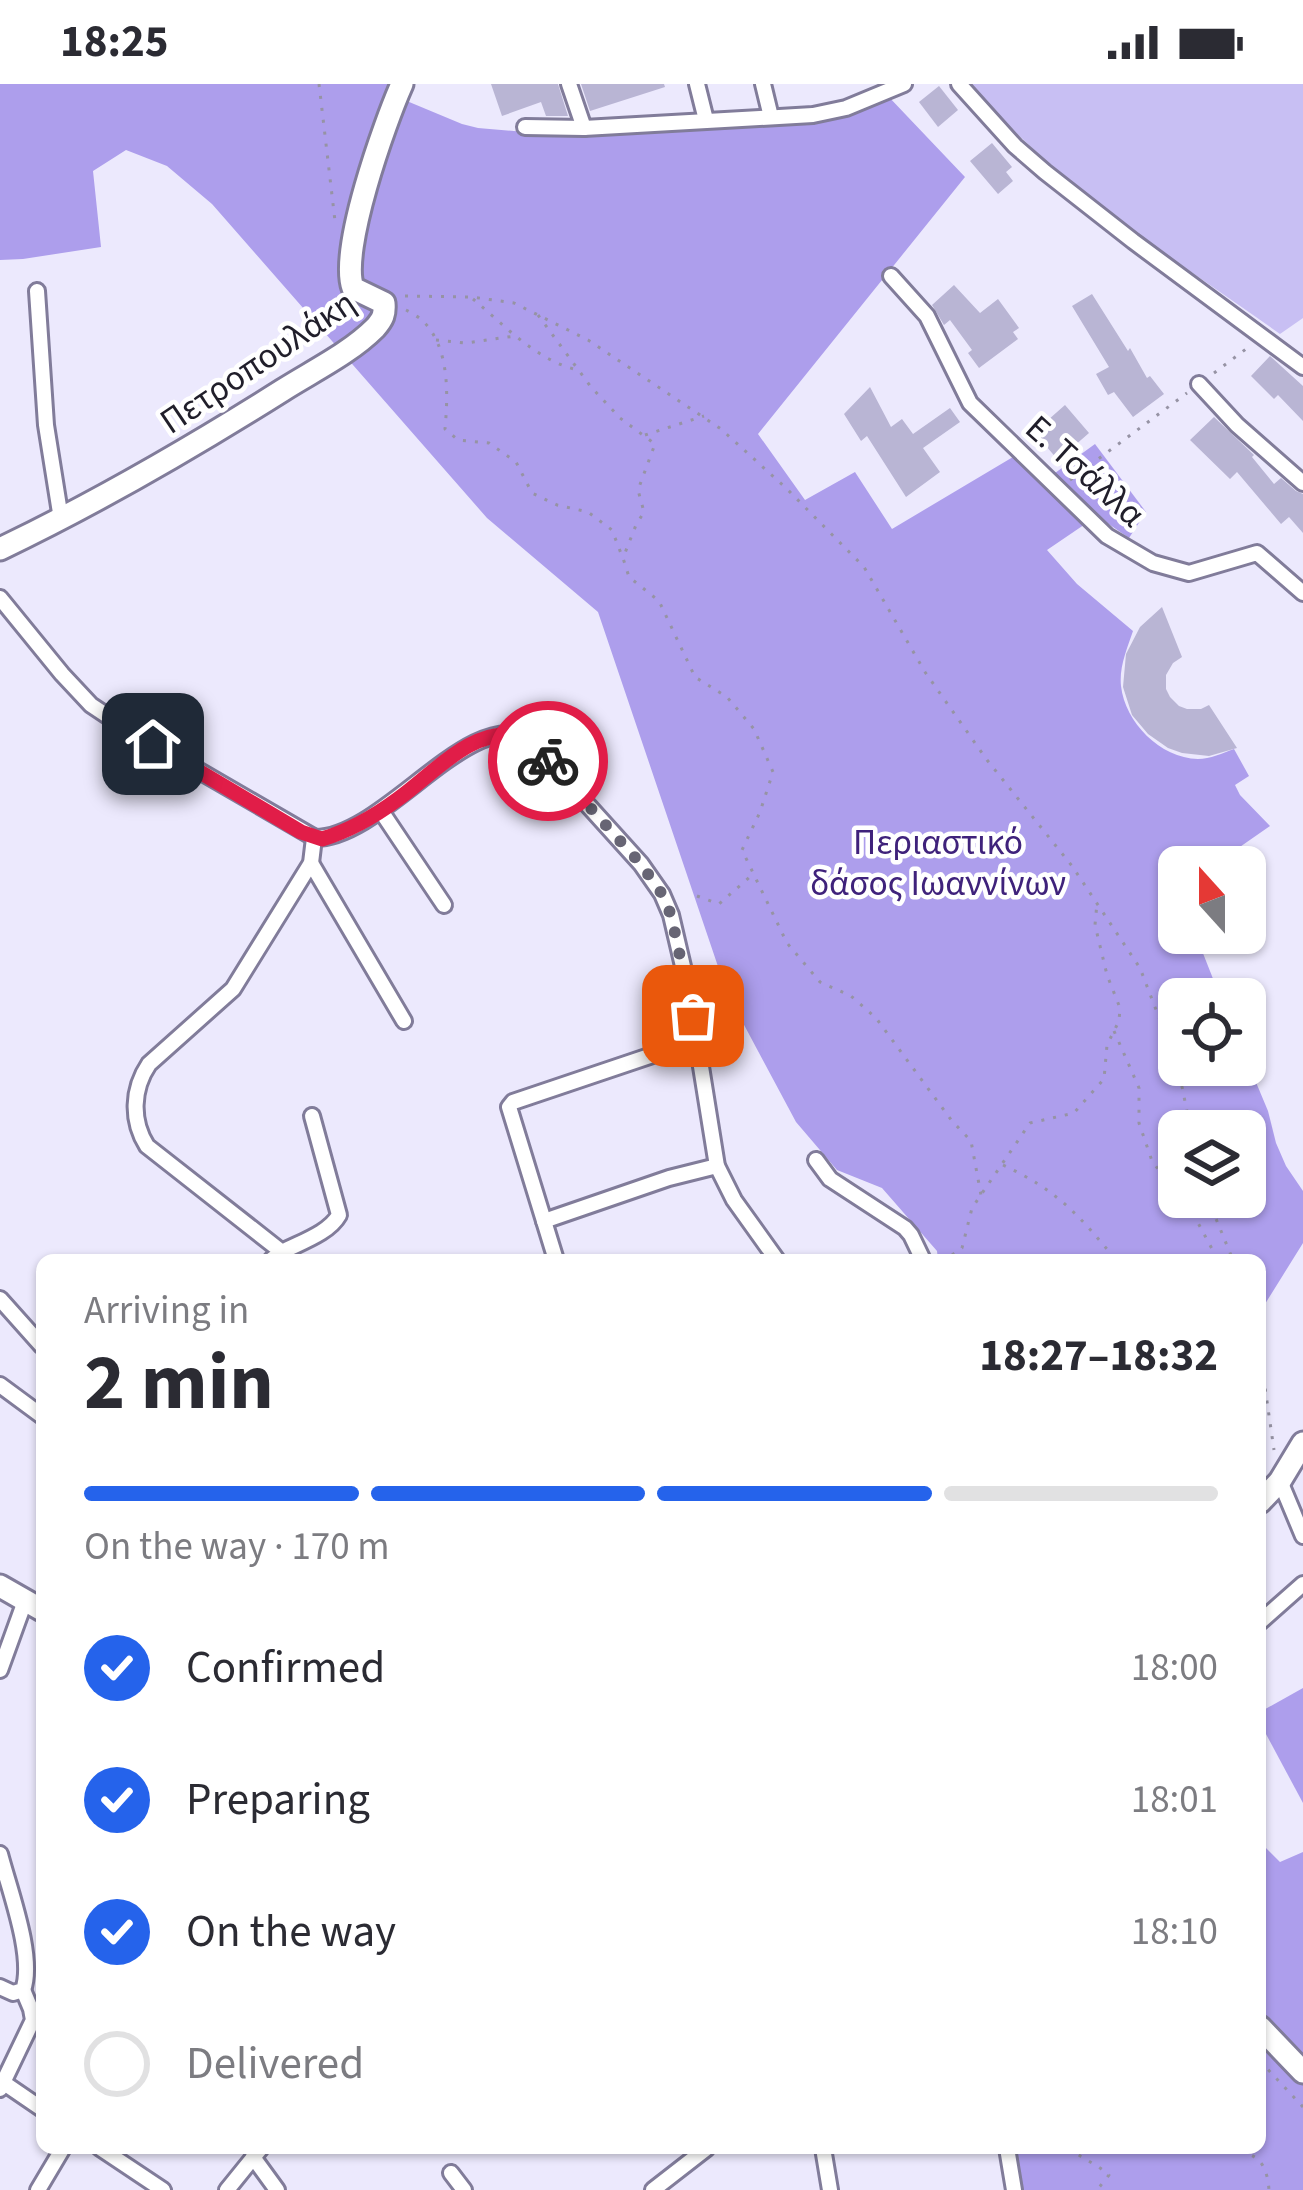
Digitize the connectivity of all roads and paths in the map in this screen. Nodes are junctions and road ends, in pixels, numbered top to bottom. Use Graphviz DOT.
graph roads {
  1 [pos="319,84"];
  2 [pos="403,84"];
  3 [pos="569,84"];
  4 [pos="697,84"];
  5 [pos="763,84"];
  6 [pos="904,84"];
  7 [pos="959,84"];
  8 [pos="771,117"];
  9 [pos="706,120"];
  10 [pos="525,127"];
  11 [pos="584,128"];
  12 [pos="335,220"];
  13 [pos="891,276"];
  14 [pos="38,292"];
  15 [pos="472,297"];
  16 [pos="390,299"];
  17 [pos="535,311"];
  18 [pos="515,336"];
  19 [pos="1262,338"];
  20 [pos="434,340"];
  21 [pos="1303,367"];
  22 [pos="578,370"];
  23 [pos="1199,384"];
  24 [pos="704,416"];
  25 [pos="644,436"];
  26 [pos="1303,482"];
  27 [pos="1058,488"];
  28 [pos="61,519"];
  29 [pos="0,549"];
  30 [pos="623,558"];
  31 [pos="1303,593"];
  32 [pos="0,598"];
  33 [pos="382,811"];
  34 [pos="314,838"];
  35 [pos="311,862"];
  36 [pos="754,874"];
  37 [pos="697,896"];
  38 [pos="1096,902"];
  39 [pos="444,904"];
  40 [pos="404,1021"];
  41 [pos="1114,1031"];
  42 [pos="697,1040"];
  43 [pos="1187,1110"];
  44 [pos="312,1116"];
  45 [pos="816,1160"];
  46 [pos="1001,1164"];
  47 [pos="717,1166"];
  48 [pos="1158,1169"];
  49 [pos="981,1195"];
  50 [pos="1195,1218"];
  51 [pos="1216,1218"];
  52 [pos="544,1221"];
  53 [pos="275,1254"];
  54 [pos="281,1254"];
  55 [pos="554,1254"];
  56 [pos="773,1254"];
  57 [pos="920,1254"];
  58 [pos="953,1254"];
  59 [pos="1111,1254"];
  60 [pos="1215,1254"];
  61 [pos="1231,1254"];
  62 [pos="0,1299"];
  63 [pos="36,1339"];
  64 [pos="0,1385"];
  65 [pos="36,1412"];
  66 [pos="1266,1416"];
  67 [pos="1303,1443"];
  68 [pos="1280,1481"];
  69 [pos="1266,1496"];
  70 [pos="1303,1536"];
  71 [pos="1303,1584"];
  72 [pos="0,1586"];
  73 [pos="33,1605"];
  74 [pos="1266,1617"];
  75 [pos="0,1670"];
  76 [pos="0,1854"];
  77 [pos="0,1987"];
  78 [pos="23,1990"];
  79 [pos="1266,2033"];
  80 [pos="1266,2067"];
  81 [pos="1303,2072"];
  82 [pos="2,2086"];
  83 [pos="36,2106"];
  84 [pos="1303,2107"];
  85 [pos="59,2154"];
  86 [pos="107,2154"];
  87 [pos="255,2154"];
  88 [pos="258,2154"];
  89 [pos="699,2154"];
  90 [pos="824,2154"];
  91 [pos="1008,2154"];
  92 [pos="1076,2154"];
  93 [pos="1253,2154"];
  94 [pos="451,2173"];
  95 [pos="145,2185"];
  96 [pos="38,2190"];
  97 [pos="163,2190"];
  98 [pos="227,2190"];
  99 [pos="278,2190"];
  100 [pos="464,2190"];
  101 [pos="652,2190"];
  102 [pos="830,2190"];
  103 [pos="1014,2190"];
  104 [pos="1097,2190"];
  105 [pos="1269,2190"];
  1 -- 12 [label="path"];
  2 -- 16 [label="street, Πετροπουλάκη"];
  3 -- 11 [label="street"];
  4 -- 9 [label="street"];
  5 -- 8 [label="street"];
  6 -- 8 [label="street"];
  7 -- 19 [label="street"];
  8 -- 9 [label="street"];
  9 -- 11 [label="street"];
  10 -- 11 [label="street"];
  13 -- 27 [label="street, Ε. Τσάλλα"];
  14 -- 28 [label="street"];
  15 -- 16 [label="path"];
  15 -- 17 [label="path"];
  15 -- 18 [label="path"];
  16 -- 20 [label="path"];
  16 -- 28 [label="street, Πετροπουλάκη"];
  17 -- 22 [label="path"];
  17 -- 24 [label="path"];
  18 -- 20 [label="path"];
  18 -- 22 [label="path"];
  19 -- 21 [label="street"];
  19 -- 23 [label="path"];
  20 -- 30 [label="path"];
  22 -- 25 [label="path"];
  23 -- 26 [label="street"];
  23 -- 27 [label="path"];
  24 -- 25 [label="path"];
  24 -- 38 [label="path"];
  25 -- 30 [label="path"];
  27 -- 31 [label="street, Ε. Τσάλλα"];
  28 -- 29 [label="street, Πετροπουλάκη"];
  30 -- 36 [label="path"];
  32 -- 34 [label="street"];
  33 -- 34 [label="street"];
  33 -- 39 [label="street"];
  33 -- 42 [label="street"];
  34 -- 35 [label="street"];
  35 -- 40 [label="street"];
  35 -- 53 [label="street"];
  36 -- 37 [label="path"];
  36 -- 49 [label="path"];
  38 -- 41 [label="path"];
  38 -- 43 [label="path"];
  41 -- 46 [label="path"];
  41 -- 48 [label="path"];
  42 -- 47 [label="street"];
  42 -- 52 [label="street"];
  44 -- 54 [label="street"];
  45 -- 57 [label="street"];
  46 -- 49 [label="path"];
  46 -- 59 [label="path"];
  47 -- 52 [label="street"];
  47 -- 56 [label="street"];
  49 -- 58 [label="path"];
  50 -- 60 [label="path"];
  51 -- 61 [label="path"];
  52 -- 55 [label="street"];
  62 -- 63 [label="street"];
  64 -- 65 [label="street"];
  66 -- 68 [label="path"];
  67 -- 68 [label="street"];
  68 -- 69 [label="street"];
  68 -- 70 [label="street"];
  71 -- 74 [label="street"];
  72 -- 73 [label="street"];
  73 -- 75 [label="street"];
  76 -- 78 [label="street"];
  77 -- 78 [label="street"];
  78 -- 82 [label="street"];
  79 -- 81 [label="street"];
  80 -- 84 [label="path"];
  82 -- 83 [label="street"];
  85 -- 96 [label="street"];
  86 -- 95 [label="street"];
  87 -- 98 [label="street"];
  88 -- 99 [label="street"];
  89 -- 101 [label="street"];
  90 -- 102 [label="street"];
  91 -- 103 [label="street"];
  92 -- 104 [label="path"];
  93 -- 105 [label="path"];
  94 -- 100 [label="street"];
  95 -- 97 [label="street"];
}
